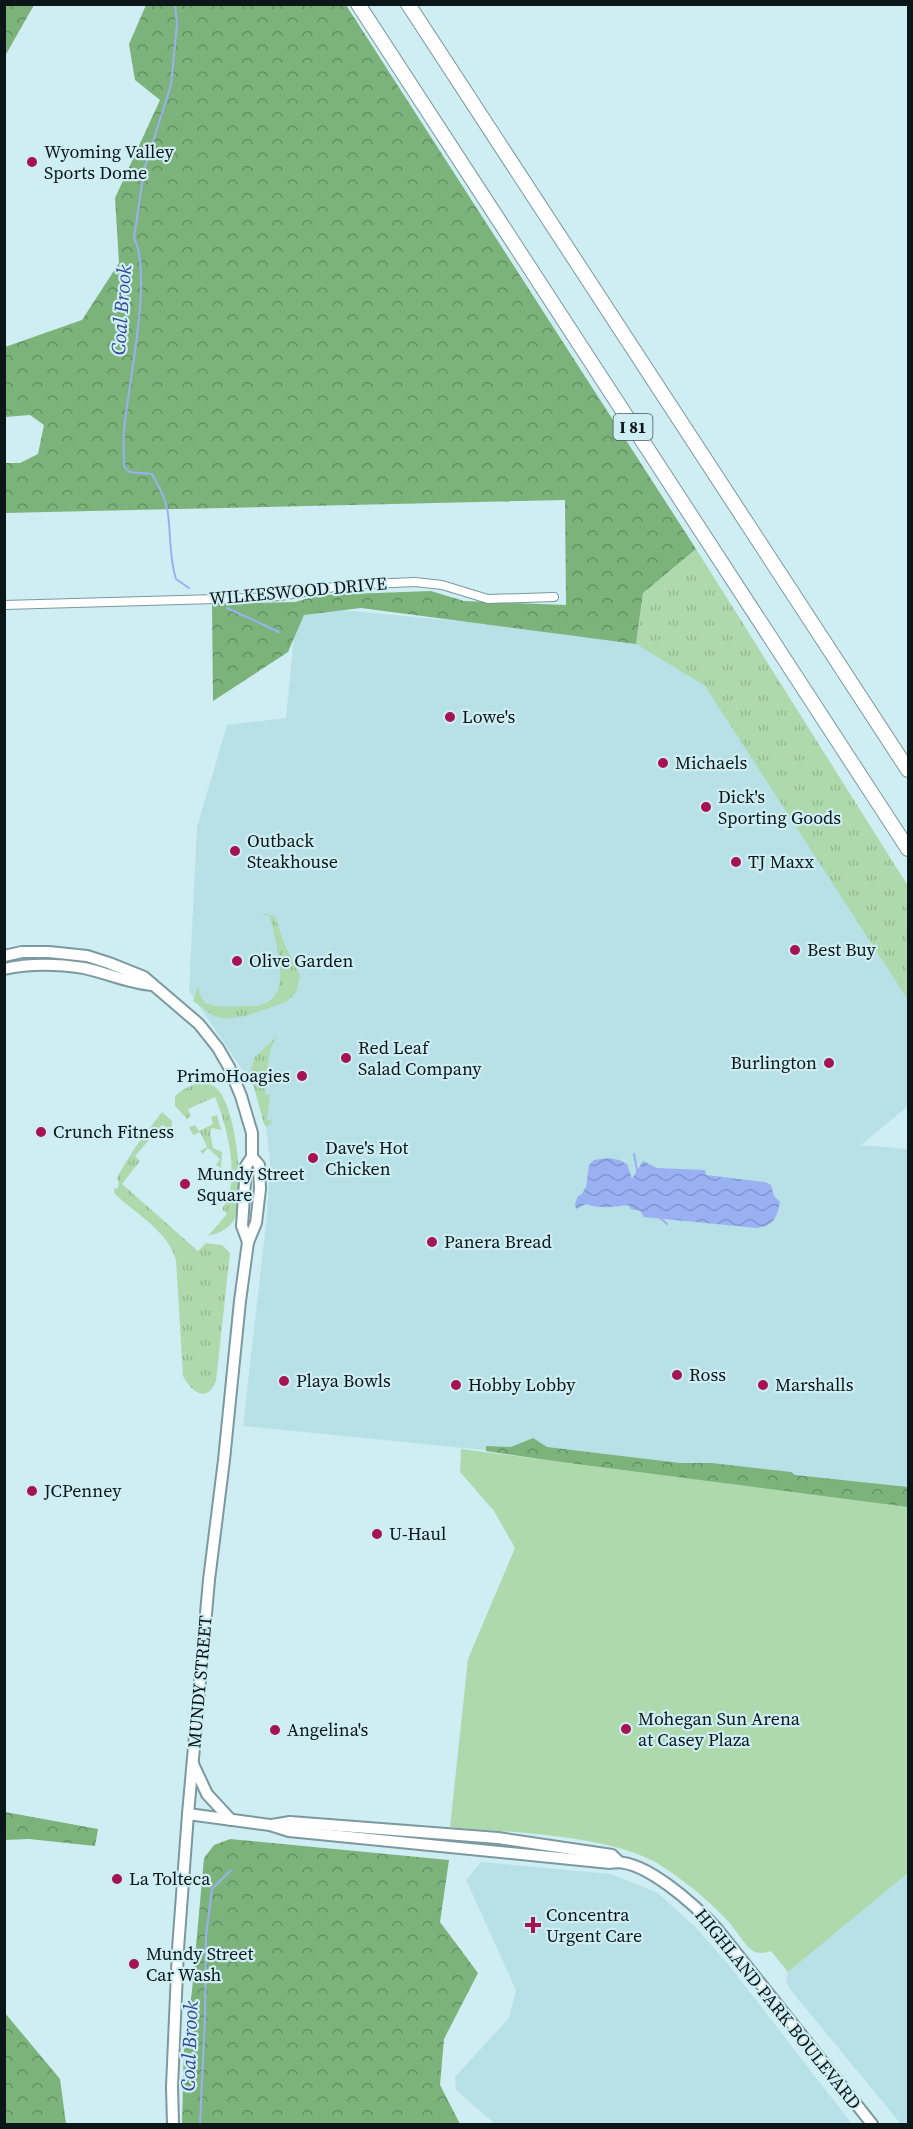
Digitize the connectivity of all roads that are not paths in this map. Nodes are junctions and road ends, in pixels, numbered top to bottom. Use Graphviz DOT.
graph roads {
  1 [pos="358,4"];
  2 [pos="408,4"];
  3 [pos="784,580"];
  4 [pos="554,597"];
  5 [pos="4,605"];
  6 [pos="909,756"];
  7 [pos="909,770"];
  8 [pos="909,849"];
  9 [pos="4,956"];
  10 [pos="4,969"];
  11 [pos="152,985"];
  12 [pos="192,1763"];
  13 [pos="188,1814"];
  14 [pos="231,1820"];
  15 [pos="173,2124"];
  16 [pos="872,2124"];
  1 -- 8 [label="highway, I 81"];
  2 -- 3 [label="highway, I 81"];
  3 -- 6 [label="highway"];
  3 -- 7 [label="highway, I 81"];
  4 -- 5 [label="street, WILKESWOOD DRIVE"];
  9 -- 11 [label="main road, MUNDY STREET"];
  10 -- 11 [label="main road, MUNDY STREET"];
  11 -- 12 [label="main road, MUNDY STREET"];
  12 -- 13 [label="main road, MUNDY STREET"];
  12 -- 14 [label="main road"];
  13 -- 14 [label="main road, HIGHLAND PARK BOULEVARD"];
  13 -- 15 [label="main road, MUNDY STREET"];
  14 -- 16 [label="main road, HIGHLAND PARK BOULEVARD"];
}
